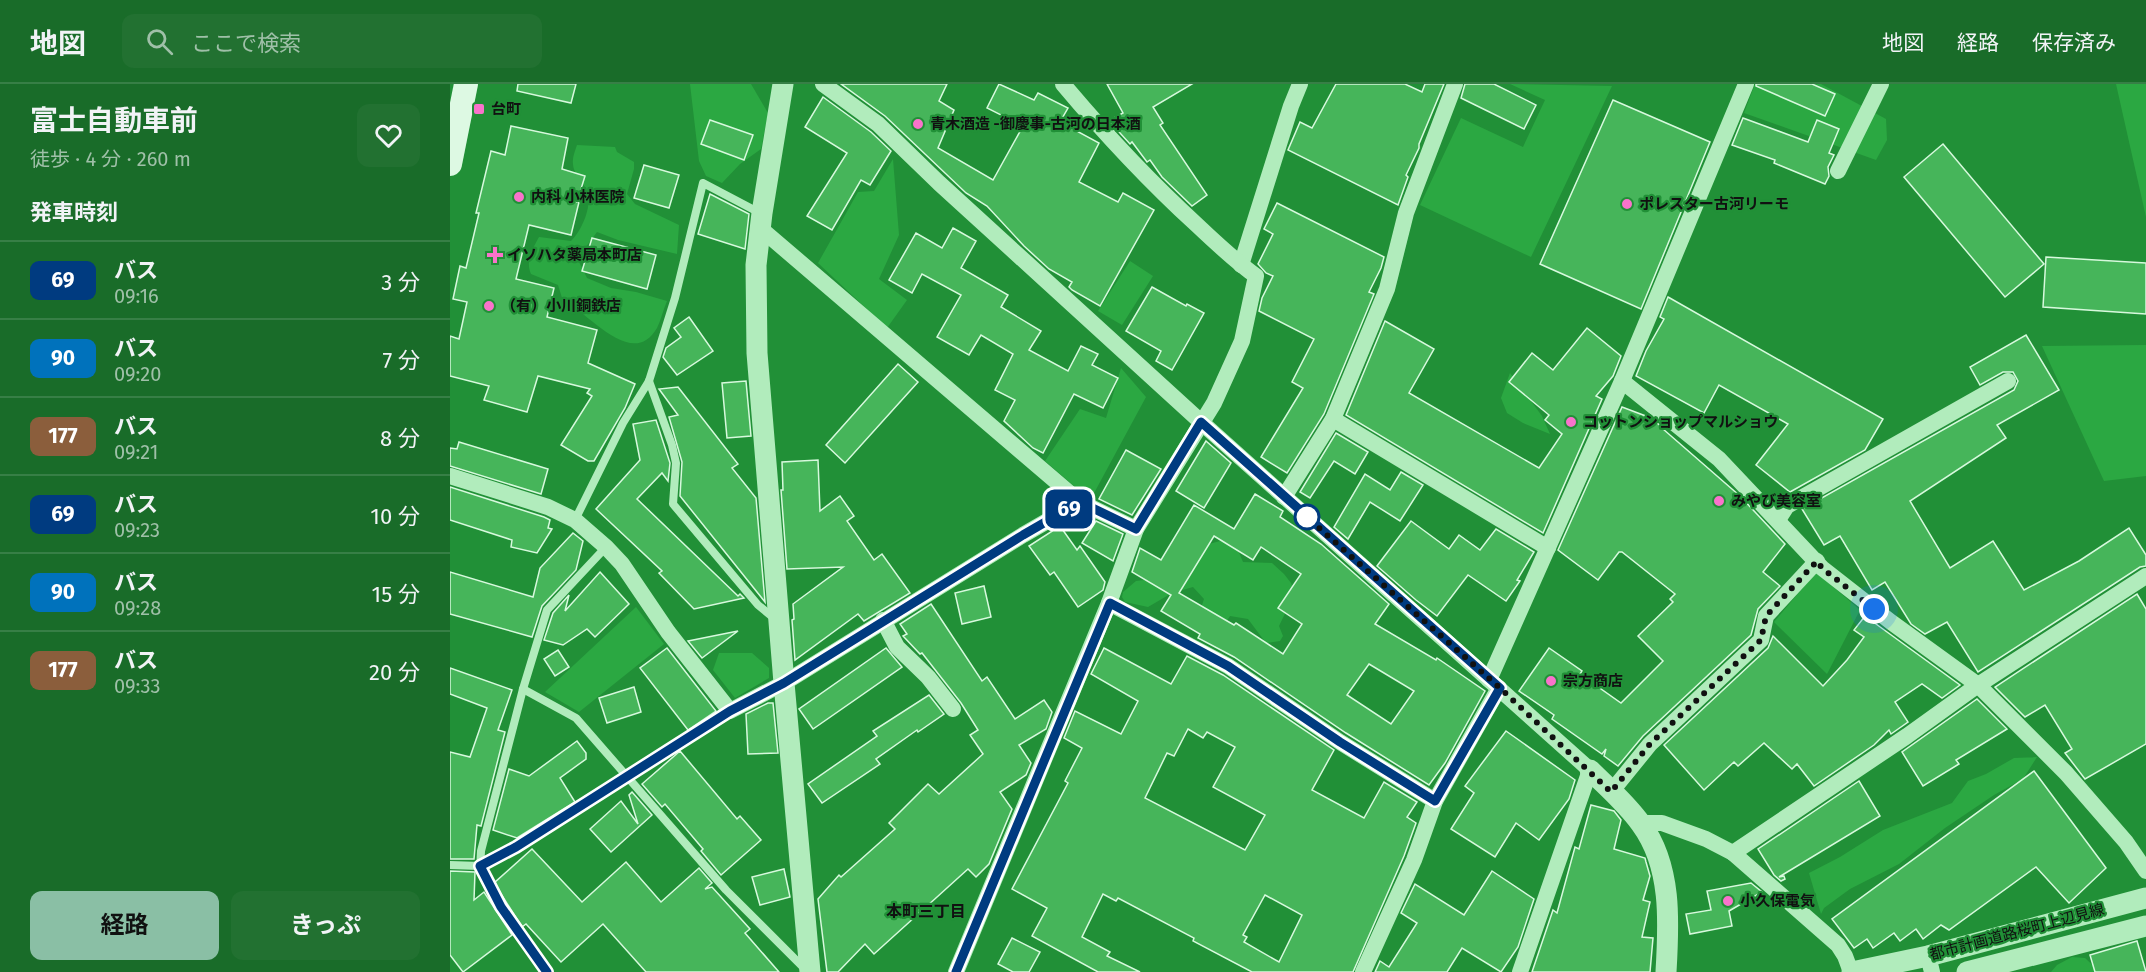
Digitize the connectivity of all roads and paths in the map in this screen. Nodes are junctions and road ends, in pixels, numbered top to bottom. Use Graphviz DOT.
graph roads {
  1 [pos="466,84"];
  2 [pos="783,84"];
  3 [pos="823,84"];
  4 [pos="1063,84"];
  5 [pos="1300,84"];
  6 [pos="1455,84"];
  7 [pos="1746,84"];
  8 [pos="1881,84"];
  9 [pos="450,164"];
  10 [pos="1838,171"];
  11 [pos="761,220"];
  12 [pos="1241,265"];
  13 [pos="649,381"];
  14 [pos="1622,381"];
  15 [pos="2008,381"];
  16 [pos="1333,418"];
  17 [pos="1201,422"];
  18 [pos="450,476"];
  19 [pos="1284,497"];
  20 [pos="1080,502"];
  21 [pos="575,520"];
  22 [pos="1778,520"];
  23 [pos="1136,529"];
  24 [pos="606,547"];
  25 [pos="1548,548"];
  26 [pos="1817,561"];
  27 [pos="2146,576"];
  28 [pos="1110,603"];
  29 [pos="883,620"];
  30 [pos="780,623"];
  31 [pos="784,683"];
  32 [pos="1495,684"];
  33 [pos="1978,685"];
  34 [pos="523,689"];
  35 [pos="953,709"];
  36 [pos="730,711"];
  37 [pos="1590,770"];
  38 [pos="627,777"];
  39 [pos="1611,792"];
  40 [pos="1435,801"];
  41 [pos="1641,824"];
  42 [pos="1732,853"];
  43 [pos="450,864"];
  44 [pos="480,866"];
  45 [pos="2146,871"];
  46 [pos="2146,898"];
  47 [pos="2146,926"];
  48 [pos="1930,964"];
  49 [pos="547,972"];
  50 [pos="809,972"];
  51 [pos="956,972"];
  52 [pos="1363,972"];
  53 [pos="1520,972"];
  54 [pos="1666,972"];
  55 [pos="1852,972"];
  56 [pos="1967,972"];
  1 -- 9 [label="main road"];
  2 -- 11 [label="street"];
  3 -- 17 [label="street"];
  4 -- 12 [label="street"];
  5 -- 12 [label="street"];
  6 -- 16 [label="street"];
  7 -- 14 [label="street"];
  8 -- 10 [label="street"];
  11 -- 13 [label="lane"];
  11 -- 20 [label="street"];
  11 -- 30 [label="street"];
  12 -- 17 [label="street"];
  13 -- 21 [label="lane"];
  13 -- 30 [label="lane"];
  14 -- 22 [label="street"];
  14 -- 25 [label="street"];
  15 -- 22 [label="street"];
  16 -- 19 [label="street"];
  16 -- 25 [label="street"];
  17 -- 19 [label="street"];
  17 -- 23 [label="street"];
  18 -- 21 [label="street"];
  19 -- 32 [label="street"];
  20 -- 23 [label="street"];
  20 -- 29 [label="street"];
  21 -- 24 [label="street"];
  22 -- 26 [label="street"];
  23 -- 28 [label="street"];
  24 -- 34 [label="lane"];
  24 -- 36 [label="street"];
  25 -- 32 [label="street"];
  26 -- 33 [label="street"];
  26 -- 39 [label="street"];
  27 -- 33 [label="street"];
  28 -- 40 [label="street"];
  28 -- 51 [label="street"];
  29 -- 31 [label="street"];
  29 -- 35 [label="street"];
  30 -- 31 [label="street"];
  31 -- 36 [label="street"];
  31 -- 50 [label="street"];
  32 -- 37 [label="street"];
  32 -- 40 [label="street"];
  33 -- 42 [label="street"];
  33 -- 45 [label="street"];
  34 -- 38 [label="lane"];
  34 -- 44 [label="lane"];
  36 -- 38 [label="lane"];
  37 -- 39 [label="street"];
  37 -- 53 [label="street"];
  38 -- 44 [label="lane"];
  38 -- 50 [label="lane"];
  39 -- 41 [label="street"];
  40 -- 52 [label="street"];
  41 -- 42 [label="street"];
  41 -- 54 [label="street"];
  42 -- 55 [label="street"];
  43 -- 44 [label="lane"];
  44 -- 49 [label="lane"];
  46 -- 48 [label="street, 都市計画道路桜町上辺見線"];
  47 -- 56 [label="street, 都市計画道路桜町上辺見線"];
  48 -- 55 [label="street, 都市計画道路桜町上辺見線"];
}
